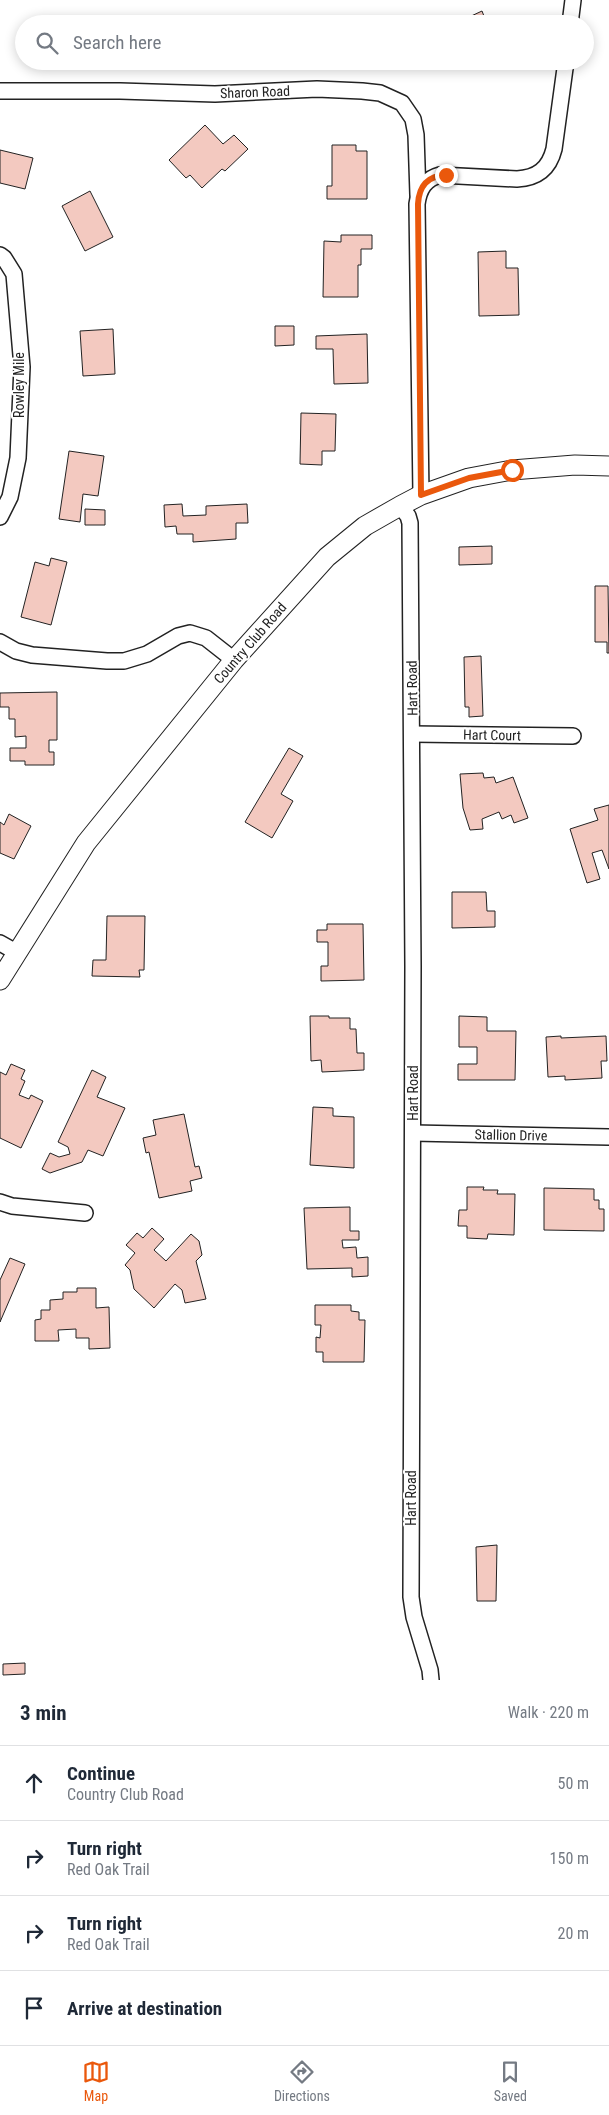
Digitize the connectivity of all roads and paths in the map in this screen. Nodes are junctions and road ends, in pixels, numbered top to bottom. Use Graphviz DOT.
graph roads {
  1 [pos="574,0"];
  2 [pos="572,15"];
  3 [pos="565,70"];
  4 [pos="0,91"];
  5 [pos="418,204"];
  6 [pos="0,255"];
  7 [pos="609,466"];
  8 [pos="421,495"];
  9 [pos="400,506"];
  10 [pos="0,517"];
  11 [pos="0,642"];
  12 [pos="234,660"];
  13 [pos="412,734"];
  14 [pos="573,736"];
  15 [pos="0,943"];
  16 [pos="16,952"];
  17 [pos="0,980"];
  18 [pos="412,1133"];
  19 [pos="609,1137"];
  20 [pos="0,1202"];
  21 [pos="84,1213"];
  22 [pos="432,1680"];
  1 -- 2 [label="street"];
  3 -- 5 [label="street"];
  4 -- 5 [label="street, Sharon Road"];
  5 -- 8 [label="street, Sharon Road"];
  6 -- 10 [label="street, Rowley Mile"];
  7 -- 8 [label="main road, Country Club Road"];
  8 -- 9 [label="main road, Country Club Road"];
  9 -- 12 [label="main road, Country Club Road"];
  9 -- 13 [label="street, Hart Road"];
  11 -- 12 [label="street"];
  12 -- 16 [label="main road, Country Club Road"];
  13 -- 14 [label="street, Hart Court"];
  13 -- 18 [label="street, Hart Road"];
  15 -- 16 [label="street"];
  16 -- 17 [label="main road, Country Club Road"];
  18 -- 19 [label="street, Stallion Drive"];
  18 -- 22 [label="street, Hart Road"];
  20 -- 21 [label="street"];
}
